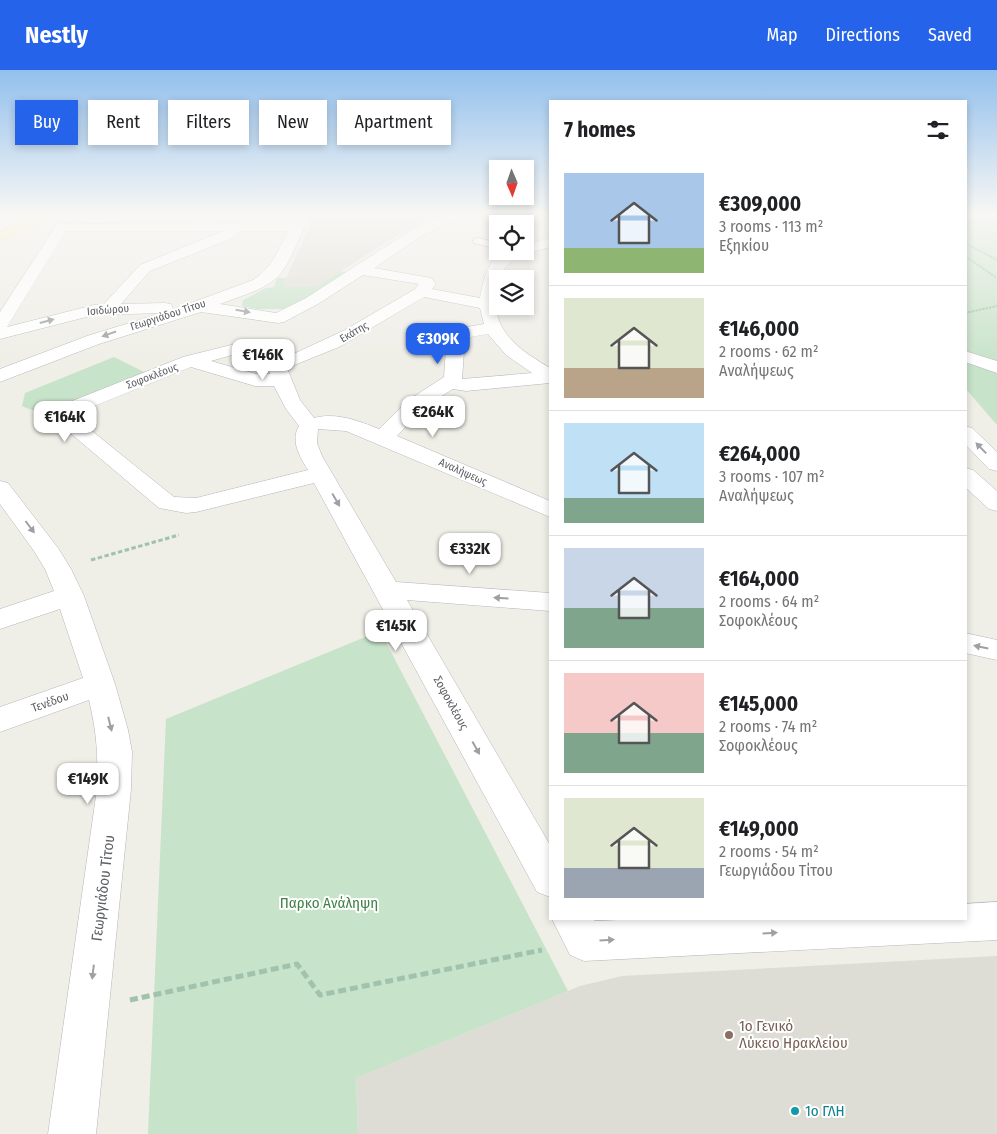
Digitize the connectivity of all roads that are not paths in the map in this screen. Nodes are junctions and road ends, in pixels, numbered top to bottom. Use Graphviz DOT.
graph roads {
  1 [pos="38,265"];
  2 [pos="153,265"];
  3 [pos="278,265"];
  4 [pos="369,265"];
  5 [pos="497,265"];
  6 [pos="361,270"];
  7 [pos="421,292"];
  8 [pos="487,304"];
  9 [pos="109,308"];
  10 [pos="195,308"];
  11 [pos="278,318"];
  12 [pos="0,325"];
  13 [pos="493,328"];
  14 [pos="0,334"];
  15 [pos="540,353"];
  16 [pos="967,357"];
  17 [pos="521,358"];
  18 [pos="190,361"];
  19 [pos="277,364"];
  20 [pos="997,367"];
  21 [pos="0,376"];
  22 [pos="549,376"];
  23 [pos="549,377"];
  24 [pos="450,383"];
  25 [pos="310,425"];
  26 [pos="967,434"];
  27 [pos="383,438"];
  28 [pos="997,464"];
  29 [pos="321,474"];
  30 [pos="967,477"];
  31 [pos="0,488"];
  32 [pos="996,504"];
  33 [pos="549,510"];
  34 [pos="64,583"];
  35 [pos="387,590"];
  36 [pos="549,602"];
  37 [pos="0,619"];
  38 [pos="967,643"];
  39 [pos="997,650"];
  40 [pos="100,684"];
  41 [pos="0,720"];
  42 [pos="549,878"];
  43 [pos="997,921"];
  44 [pos="926,922"];
  45 [pos="578,930"];
  46 [pos="72,1134"];
  1 -- 12 [label="street"];
  2 -- 9 [label="street"];
  3 -- 10 [label="street, Γεωργιάδου Τίτου"];
  4 -- 6 [label="street"];
  5 -- 8 [label="street"];
  6 -- 7 [label="street"];
  6 -- 11 [label="street"];
  7 -- 8 [label="street"];
  7 -- 19 [label="street, Εκάτης"];
  8 -- 13 [label="street"];
  9 -- 10 [label="street, Ισιδώρου"];
  14 -- 9 [label="street, Ισιδώρου, one-way"];
  10 -- 11 [label="street, Ισιδώρου, one-way"];
  10 -- 21 [label="street, Γεωργιάδου Τίτου, one-way"];
  11 -- 19 [label="street"];
  13 -- 17 [label="street"];
  13 -- 24 [label="street"];
  15 -- 17 [label="street"];
  16 -- 20 [label="street"];
  17 -- 22 [label="street"];
  18 -- 19 [label="street, Σοφοκλέους"];
  18 -- 19 [label="street"];
  18 -- 29 [label="street, Σοφοκλέους"];
  19 -- 25 [label="street"];
  23 -- 24 [label="street"];
  24 -- 27 [label="street"];
  25 -- 27 [label="street, Αναλήψεως"];
  25 -- 29 [label="street, Σοφοκλέους"];
  28 -- 26 [label="street, one-way"];
  27 -- 33 [label="street, Αναλήψεως"];
  29 -- 35 [label="street, Σοφοκλέους, one-way"];
  30 -- 32 [label="street"];
  31 -- 34 [label="street, Γεωργιάδου Τίτου, one-way"];
  34 -- 37 [label="street"];
  34 -- 40 [label="street, Γεωργιάδου Τίτου"];
  36 -- 35 [label="street, one-way"];
  35 -- 42 [label="street, Σοφοκλέους, one-way"];
  39 -- 38 [label="street, one-way"];
  40 -- 41 [label="street, Τενέδου"];
  40 -- 46 [label="street, Γεωργιάδου Τίτου, one-way"];
  43 -- 44 [label="street"];
  45 -- 44 [label="street, one-way"];
}
